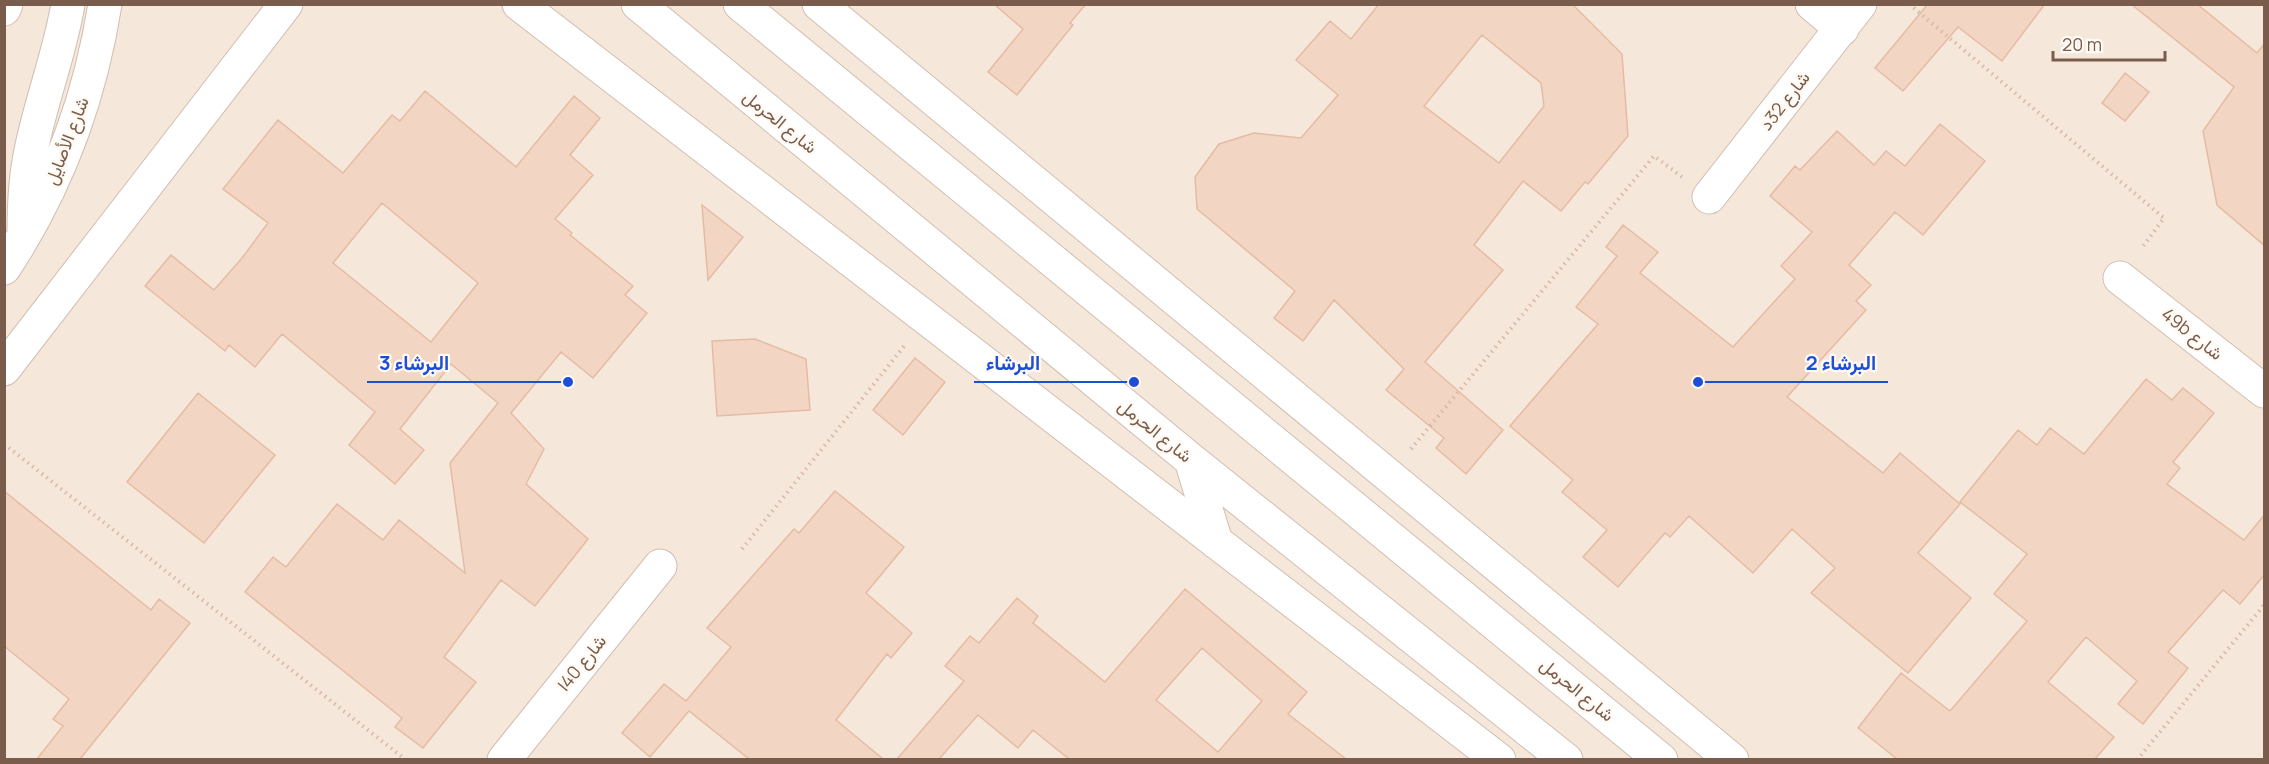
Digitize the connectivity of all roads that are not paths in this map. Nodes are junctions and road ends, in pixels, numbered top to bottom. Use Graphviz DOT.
graph roads {
  1 [pos="6,4"];
  2 [pos="68,4"];
  3 [pos="105,4"];
  4 [pos="124,4"];
  5 [pos="286,4"];
  6 [pos="519,4"];
  7 [pos="638,4"];
  8 [pos="740,4"];
  9 [pos="819,4"];
  10 [pos="1812,4"];
  11 [pos="4,9"];
  12 [pos="1851,17"];
  13 [pos="98,52"];
  14 [pos="1708,197"];
  15 [pos="24,238"];
  16 [pos="4,268"];
  17 [pos="2120,278"];
  18 [pos="4,369"];
  19 [pos="2265,391"];
  20 [pos="1191,460"];
  21 [pos="1216,542"];
  22 [pos="660,566"];
  23 [pos="504,759"];
  24 [pos="1499,759"];
  25 [pos="1566,759"];
  26 [pos="1661,759"];
  27 [pos="1732,759"];
  1 -- 11 [label="street"];
  2 -- 15 [label="street"];
  3 -- 13 [label="street, شارع الأصايل"];
  4 -- 13 [label="street"];
  5 -- 18 [label="street"];
  6 -- 21 [label="street"];
  7 -- 20 [label="street, شارع الحرمل"];
  8 -- 26 [label="street, شارع الحرمل"];
  9 -- 27 [label="street"];
  10 -- 12 [label="street"];
  12 -- 14 [label="street, شارع 32د"];
  13 -- 15 [label="street, شارع الأصايل"];
  15 -- 16 [label="street, شارع الأصايل"];
  17 -- 19 [label="street, 49b شارع"];
  20 -- 21 [label="street"];
  20 -- 25 [label="street, شارع الحرمل"];
  21 -- 24 [label="street"];
  22 -- 23 [label="street, شارع 40ا"];
}
